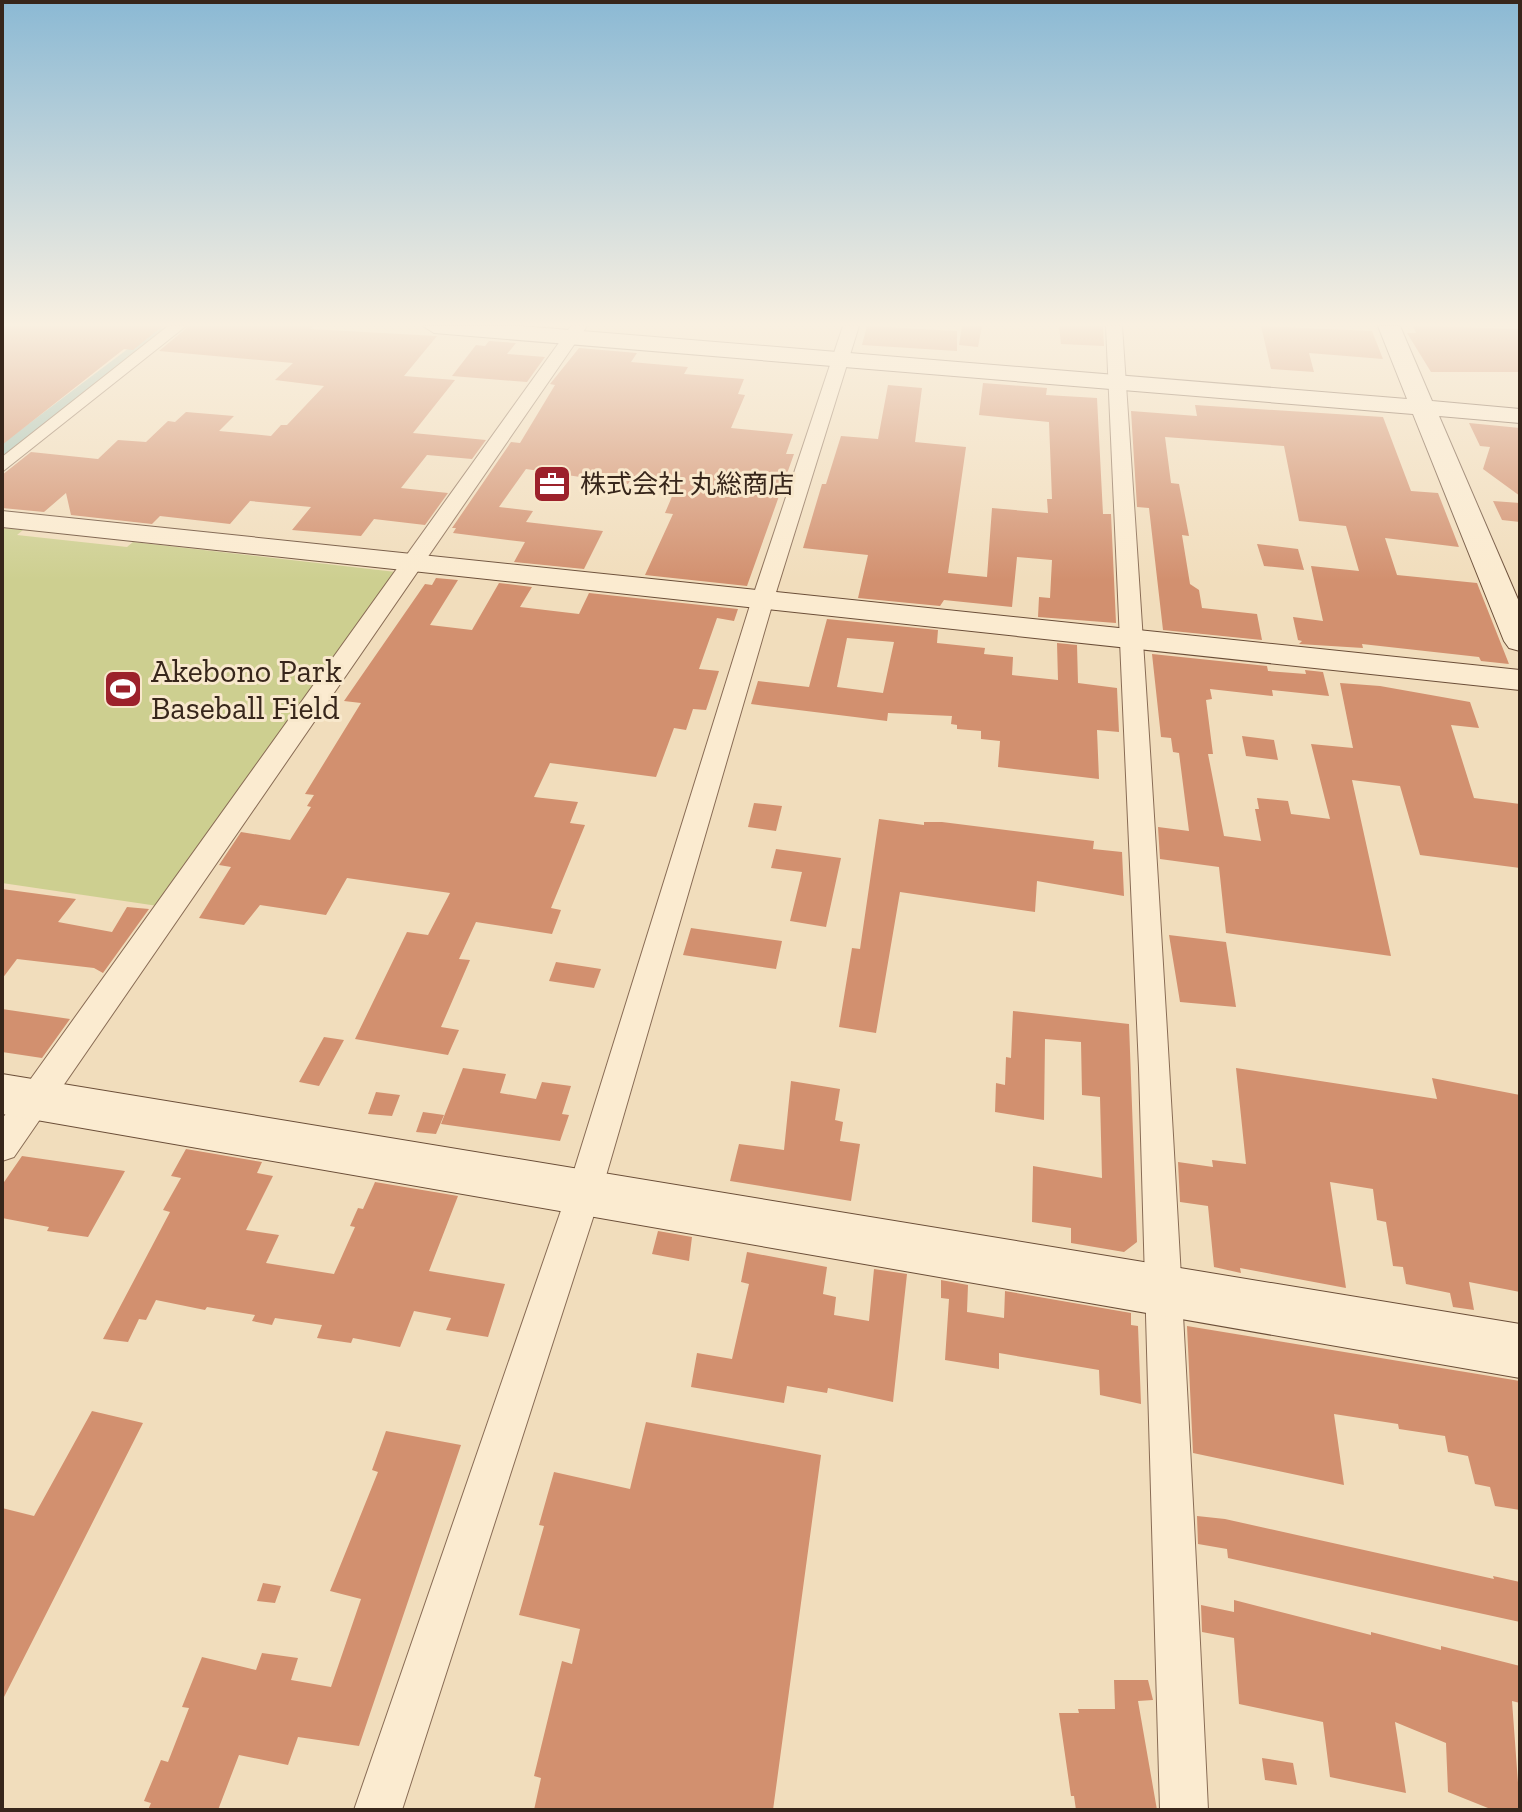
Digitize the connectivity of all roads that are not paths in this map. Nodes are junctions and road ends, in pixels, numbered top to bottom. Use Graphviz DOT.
graph roads {
  1 [pos="72,411"];
  2 [pos="520,411"];
  3 [pos="825,411"];
  4 [pos="1119,411"];
  5 [pos="1426,411"];
  6 [pos="1484,411"];
  7 [pos="1520,416"];
  8 [pos="2,466"];
  9 [pos="2,519"];
  10 [pos="413,562"];
  11 [pos="762,602"];
  12 [pos="1134,640"];
  13 [pos="1520,641"];
  14 [pos="1520,680"];
  15 [pos="18,1097"];
  16 [pos="2,1146"];
  17 [pos="584,1193"];
  18 [pos="1167,1289"];
  19 [pos="1520,1351"];
  20 [pos="378,1810"];
  21 [pos="1184,1810"];
  1 -- 8 [label="street"];
  2 -- 10 [label="street"];
  3 -- 11 [label="street"];
  4 -- 12 [label="street"];
  5 -- 13 [label="street"];
  6 -- 7 [label="street"];
  9 -- 10 [label="street"];
  10 -- 11 [label="street"];
  10 -- 15 [label="street"];
  11 -- 12 [label="street"];
  11 -- 17 [label="street"];
  12 -- 14 [label="street"];
  12 -- 18 [label="street"];
  15 -- 16 [label="street"];
  15 -- 17 [label="street"];
  17 -- 18 [label="street"];
  17 -- 20 [label="street"];
  18 -- 19 [label="street"];
  18 -- 21 [label="street"];
}
